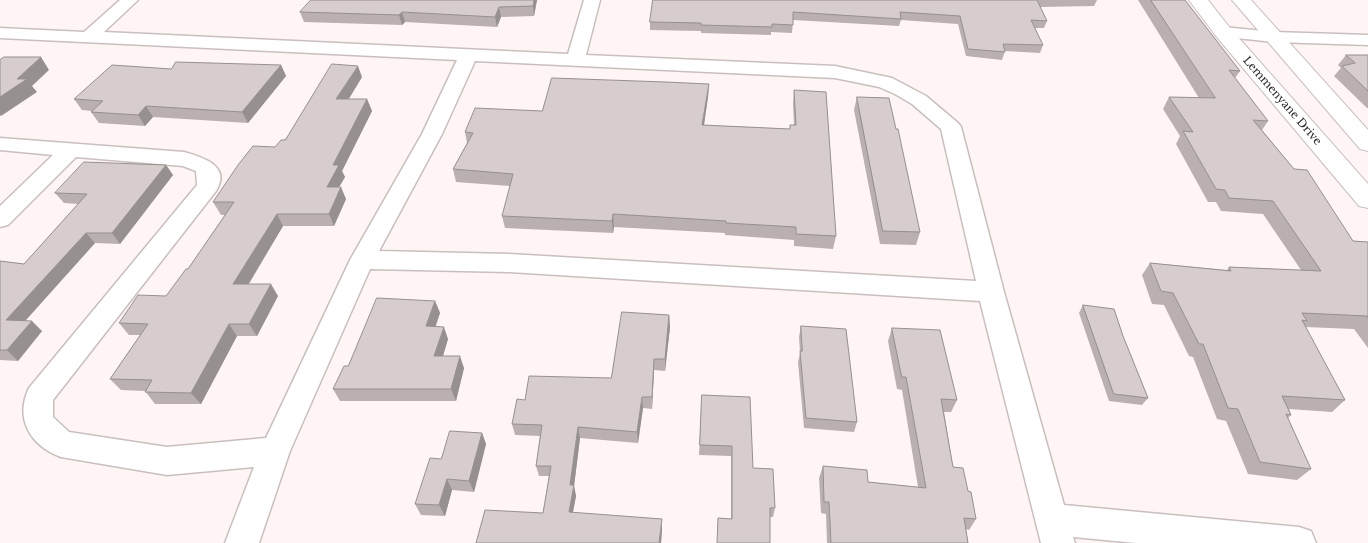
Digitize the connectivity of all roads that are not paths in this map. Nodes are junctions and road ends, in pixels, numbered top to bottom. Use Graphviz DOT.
graph roads {
  1 [pos="130,0"];
  2 [pos="592,0"];
  3 [pos="1198,0"];
  4 [pos="1241,0"];
  5 [pos="1222,32"];
  6 [pos="0,34"];
  7 [pos="1274,37"];
  8 [pos="87,38"];
  9 [pos="1368,40"];
  10 [pos="469,54"];
  11 [pos="576,59"];
  12 [pos="0,144"];
  13 [pos="1368,144"];
  14 [pos="70,150"];
  15 [pos="1368,200"];
  16 [pos="0,219"];
  17 [pos="362,260"];
  18 [pos="991,292"];
  19 [pos="275,451"];
  20 [pos="1055,531"];
  21 [pos="242,543"];
  22 [pos="1299,543"];
  1 -- 8 [label="street"];
  2 -- 11 [label="street"];
  3 -- 5 [label="main road, Lemmenyane Drive"];
  4 -- 7 [label="main road"];
  5 -- 7 [label="street"];
  5 -- 15 [label="main road, Lemmenyane Drive"];
  6 -- 8 [label="street"];
  7 -- 9 [label="street"];
  7 -- 13 [label="main road"];
  8 -- 10 [label="street"];
  10 -- 11 [label="street"];
  10 -- 17 [label="street"];
  11 -- 18 [label="street"];
  12 -- 14 [label="street"];
  14 -- 16 [label="street"];
  14 -- 19 [label="street"];
  17 -- 18 [label="street"];
  17 -- 19 [label="street"];
  18 -- 20 [label="street"];
  19 -- 21 [label="street"];
  20 -- 22 [label="street"];
}
